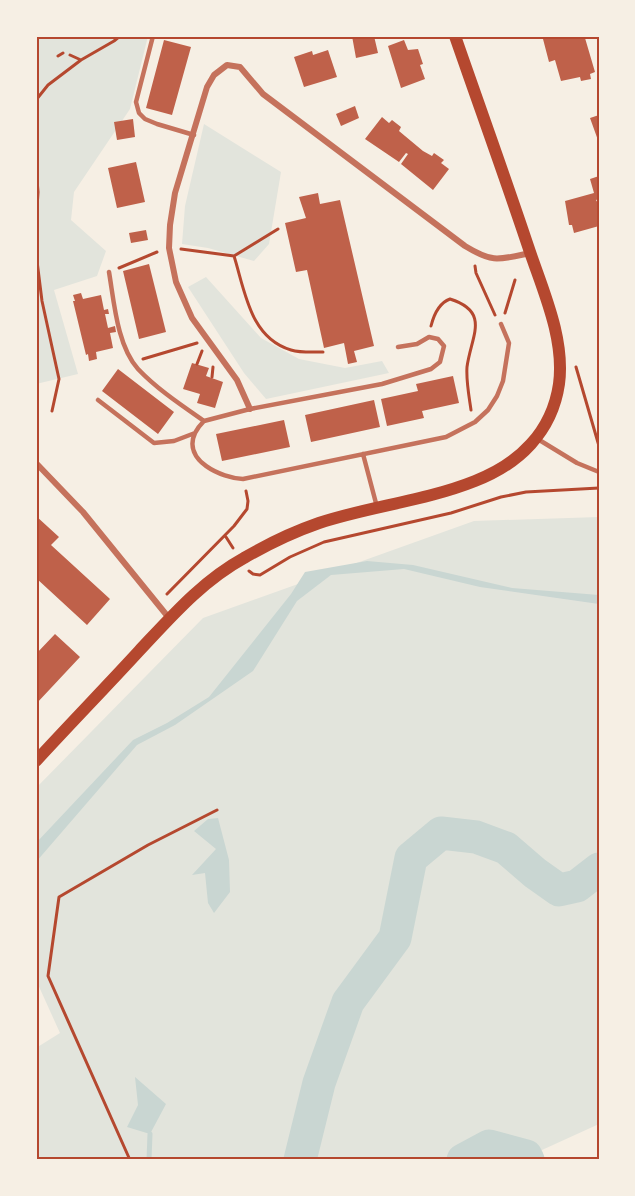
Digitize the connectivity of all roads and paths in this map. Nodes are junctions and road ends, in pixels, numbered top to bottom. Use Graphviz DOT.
graph roads {
  1 [pos="120,36"];
  2 [pos="153,36"];
  3 [pos="455,36"];
  4 [pos="63,53"];
  5 [pos="70,55"];
  6 [pos="58,56"];
  7 [pos="81,60"];
  8 [pos="36,100"];
  9 [pos="194,135"];
  10 [pos="36,167"];
  11 [pos="36,224"];
  12 [pos="278,229"];
  13 [pos="169,248"];
  14 [pos="36,253"];
  15 [pos="530,253"];
  16 [pos="234,256"];
  17 [pos="475,263"];
  18 [pos="109,272"];
  19 [pos="515,280"];
  20 [pos="501,324"];
  21 [pos="429,337"];
  22 [pos="206,338"];
  23 [pos="398,347"];
  24 [pos="323,352"];
  25 [pos="575,361"];
  26 [pos="134,362"];
  27 [pos="98,400"];
  28 [pos="250,409"];
  29 [pos="52,411"];
  30 [pos="204,421"];
  31 [pos="475,422"];
  32 [pos="195,433"];
  33 [pos="536,438"];
  34 [pos="599,446"];
  35 [pos="363,454"];
  36 [pos="36,458"];
  37 [pos="36,463"];
  38 [pos="43,468"];
  39 [pos="599,472"];
  40 [pos="243,479"];
  41 [pos="599,488"];
  42 [pos="377,508"];
  43 [pos="226,537"];
  44 [pos="236,552"];
  45 [pos="246,568"];
  46 [pos="167,594"];
  47 [pos="170,618"];
  48 [pos="36,761"];
  49 [pos="217,810"];
  50 [pos="130,1160"];
  1 -- 7 [label="path"];
  2 -- 9 [label="lane"];
  3 -- 15 [label="main road"];
  4 -- 6 [label="path"];
  5 -- 7 [label="path"];
  7 -- 8 [label="path"];
  9 -- 13 [label="street"];
  9 -- 15 [label="street"];
  10 -- 11 [label="path"];
  12 -- 16 [label="path"];
  13 -- 16 [label="path"];
  13 -- 18 [label="path"];
  13 -- 22 [label="street"];
  14 -- 29 [label="path"];
  15 -- 33 [label="main road"];
  16 -- 24 [label="path"];
  17 -- 20 [label="path"];
  18 -- 26 [label="lane"];
  19 -- 20 [label="path"];
  20 -- 31 [label="lane"];
  21 -- 23 [label="lane"];
  21 -- 28 [label="lane"];
  21 -- 31 [label="path"];
  22 -- 26 [label="path"];
  22 -- 28 [label="street"];
  25 -- 34 [label="path"];
  26 -- 30 [label="lane"];
  27 -- 32 [label="lane"];
  28 -- 30 [label="lane"];
  30 -- 32 [label="lane"];
  31 -- 35 [label="lane"];
  32 -- 40 [label="lane"];
  33 -- 39 [label="lane"];
  33 -- 42 [label="main road"];
  35 -- 40 [label="lane"];
  35 -- 42 [label="lane"];
  36 -- 38 [label="lane"];
  37 -- 38 [label="street"];
  38 -- 47 [label="street"];
  40 -- 43 [label="path"];
  41 -- 45 [label="path"];
  42 -- 47 [label="main road"];
  43 -- 44 [label="path"];
  43 -- 46 [label="path"];
  47 -- 48 [label="main road"];
  49 -- 50 [label="path"];
}
